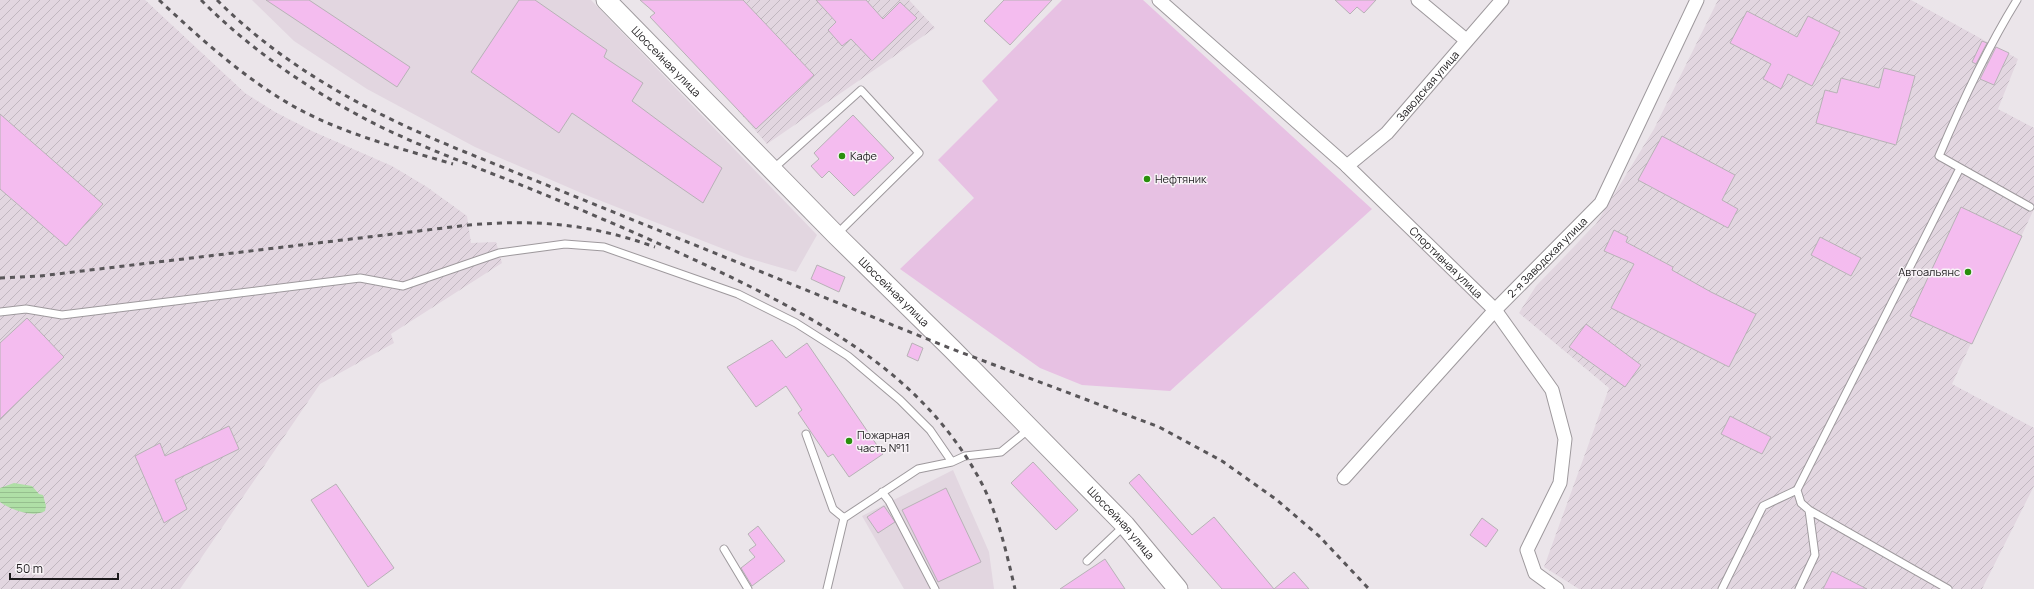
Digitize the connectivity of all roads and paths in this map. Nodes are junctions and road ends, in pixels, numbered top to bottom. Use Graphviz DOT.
graph roads {
  1 [pos="606,0"];
  2 [pos="1159,0"];
  3 [pos="1418,0"];
  4 [pos="1502,0"];
  5 [pos="1697,0"];
  6 [pos="2017,0"];
  7 [pos="1466,40"];
  8 [pos="1347,166"];
  9 [pos="1960,168"];
  10 [pos="772,170"];
  11 [pos="2030,207"];
  12 [pos="836,235"];
  13 [pos="1495,310"];
  14 [pos="0,312"];
  15 [pos="1029,429"];
  16 [pos="806,434"];
  17 [pos="952,462"];
  18 [pos="1344,478"];
  19 [pos="1796,490"];
  20 [pos="882,492"];
  21 [pos="1809,510"];
  22 [pos="844,518"];
  23 [pos="1125,525"];
  24 [pos="724,549"];
  25 [pos="1087,561"];
  26 [pos="748,589"];
  27 [pos="826,589"];
  28 [pos="935,589"];
  29 [pos="1178,589"];
  30 [pos="1557,589"];
  31 [pos="1722,589"];
  32 [pos="1799,589"];
  33 [pos="1948,589"];
  1 -- 10 [label="main road, Шоссейная улица"];
  2 -- 8 [label="street, Спортивная улица"];
  3 -- 7 [label="street"];
  4 -- 7 [label="street, Заводская улица"];
  5 -- 13 [label="street, 2-я Заводская улица"];
  6 -- 9 [label="lane"];
  7 -- 8 [label="street, Заводская улица"];
  8 -- 13 [label="street, Спортивная улица"];
  9 -- 11 [label="lane"];
  9 -- 19 [label="lane"];
  10 -- 12 [label="main road, Шоссейная улица"];
  10 -- 12 [label="lane"];
  12 -- 15 [label="main road, Шоссейная улица"];
  13 -- 18 [label="street, 2-я Заводская улица"];
  13 -- 30 [label="street, Спортивная улица"];
  14 -- 17 [label="lane"];
  15 -- 17 [label="lane"];
  15 -- 23 [label="main road, Шоссейная улица"];
  16 -- 22 [label="lane"];
  17 -- 20 [label="lane"];
  19 -- 21 [label="lane"];
  19 -- 31 [label="lane"];
  20 -- 22 [label="lane"];
  20 -- 28 [label="lane"];
  21 -- 32 [label="lane"];
  21 -- 33 [label="lane"];
  22 -- 27 [label="lane"];
  23 -- 25 [label="lane"];
  23 -- 29 [label="main road, Шоссейная улица"];
  24 -- 26 [label="lane"];
}
